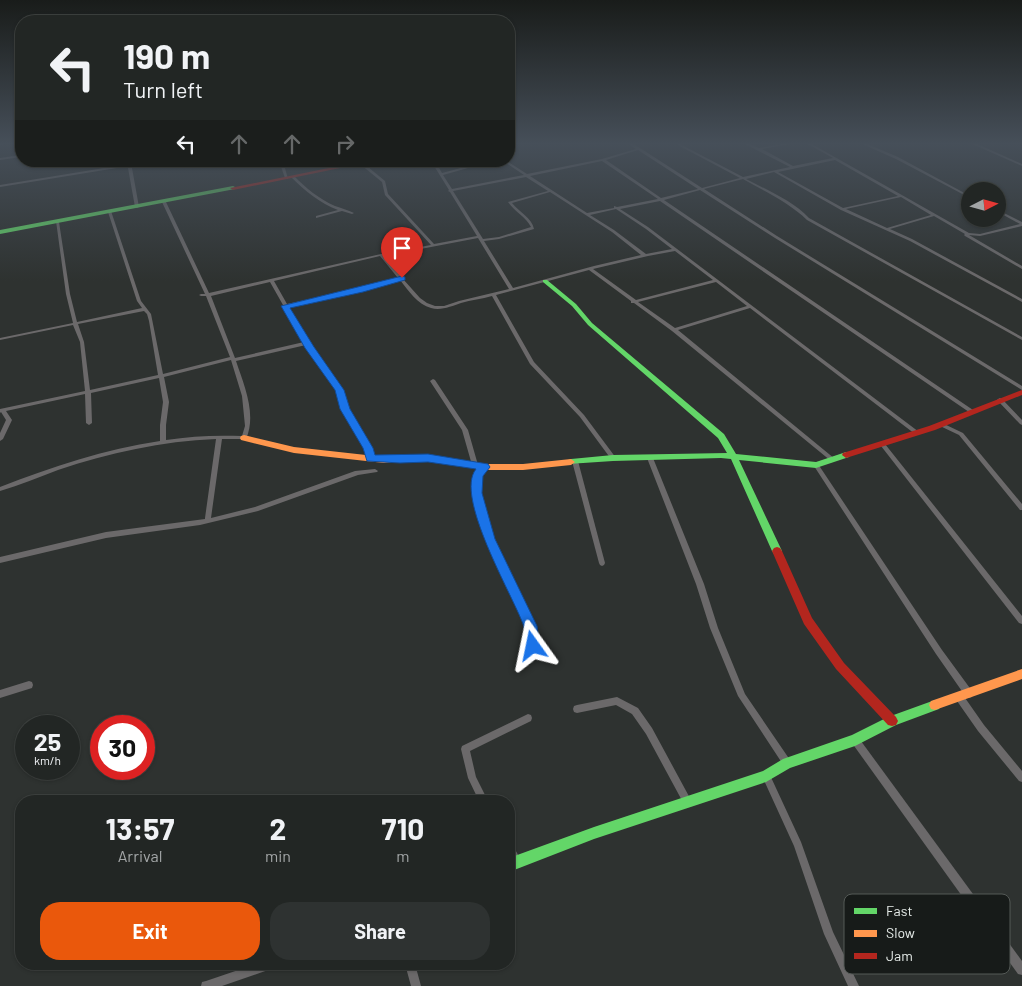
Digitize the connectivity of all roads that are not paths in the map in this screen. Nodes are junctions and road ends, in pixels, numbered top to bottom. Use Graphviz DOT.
graph roads {
  1 [pos="134,189"];
  2 [pos="229,189"];
  3 [pos="305,189"];
  4 [pos="385,189"];
  5 [pos="460,189"];
  6 [pos="643,189"];
  7 [pos="702,189"];
  8 [pos="760,189"];
  9 [pos="806,189"];
  10 [pos="888,189"];
  11 [pos="550,190"];
  12 [pos="450,191"];
  13 [pos="901,196"];
  14 [pos="658,200"];
  15 [pos="164,202"];
  16 [pos="137,207"];
  17 [pos="615,207"];
  18 [pos="842,209"];
  19 [pos="110,212"];
  20 [pos="352,213"];
  21 [pos="587,214"];
  22 [pos="934,215"];
  23 [pos="1006,216"];
  24 [pos="57,222"];
  25 [pos="1022,225"];
  26 [pos="886,229"];
  27 [pos="0,232"];
  28 [pos="973,235"];
  29 [pos="480,239"];
  30 [pos="434,246"];
  31 [pos="675,250"];
  32 [pos="381,255"];
  33 [pos="644,255"];
  34 [pos="1022,268"];
  35 [pos="590,269"];
  36 [pos="402,278"];
  37 [pos="272,281"];
  38 [pos="545,281"];
  39 [pos="715,281"];
  40 [pos="512,290"];
  41 [pos="201,295"];
  42 [pos="208,295"];
  43 [pos="494,296"];
  44 [pos="1022,301"];
  45 [pos="633,302"];
  46 [pos="285,306"];
  47 [pos="750,307"];
  48 [pos="145,309"];
  49 [pos="75,323"];
  50 [pos="674,330"];
  51 [pos="0,339"];
  52 [pos="1022,339"];
  53 [pos="307,343"];
  54 [pos="233,359"];
  55 [pos="161,376"];
  56 [pos="433,382"];
  57 [pos="1022,388"];
  58 [pos="88,392"];
  59 [pos="1022,392"];
  60 [pos="1000,400"];
  61 [pos="2,411"];
  62 [pos="971,412"];
  63 [pos="89,423"];
  64 [pos="1022,423"];
  65 [pos="942,424"];
  66 [pos="917,433"];
  67 [pos="219,438"];
  68 [pos="244,438"];
  69 [pos="0,439"];
  70 [pos="163,443"];
  71 [pos="883,445"];
  72 [pos="733,455"];
  73 [pos="371,458"];
  74 [pos="613,458"];
  75 [pos="650,458"];
  76 [pos="833,460"];
  77 [pos="575,461"];
  78 [pos="816,465"];
  79 [pos="480,466"];
  80 [pos="375,471"];
  81 [pos="0,489"];
  82 [pos="1022,508"];
  83 [pos="208,518"];
  84 [pos="0,560"];
  85 [pos="602,563"];
  86 [pos="1022,621"];
  87 [pos="525,658"];
  88 [pos="1022,674"];
  89 [pos="29,685"];
  90 [pos="0,694"];
  91 [pos="964,696"];
  92 [pos="577,710"];
  93 [pos="528,718"];
  94 [pos="892,721"];
  95 [pos="855,740"];
  96 [pos="787,763"];
  97 [pos="766,776"];
  98 [pos="1022,778"];
  99 [pos="481,795"];
  100 [pos="688,803"];
  101 [pos="515,862"];
  102 [pos="967,894"];
  103 [pos="1010,953"];
  104 [pos="844,965"];
  105 [pos="253,970"];
  106 [pos="412,970"];
  107 [pos="1022,970"];
  108 [pos="848,974"];
  109 [pos="206,986"];
  110 [pos="416,986"];
  111 [pos="854,986"];
  1 -- 16 [label="street"];
  2 -- 15 [label="street"];
  3 -- 20 [label="street"];
  4 -- 30 [label="street"];
  5 -- 12 [label="street"];
  6 -- 14 [label="street"];
  7 -- 14 [label="street"];
  7 -- 57 [label="street"];
  8 -- 52 [label="street"];
  9 -- 18 [label="street"];
  10 -- 13 [label="street"];
  11 -- 21 [label="street"];
  11 -- 29 [label="street"];
  12 -- 29 [label="street"];
  13 -- 18 [label="street"];
  13 -- 22 [label="street"];
  14 -- 17 [label="street"];
  14 -- 62 [label="street"];
  15 -- 16 [label="street"];
  15 -- 42 [label="street"];
  16 -- 19 [label="street"];
  17 -- 21 [label="street"];
  17 -- 31 [label="street"];
  18 -- 26 [label="street"];
  19 -- 24 [label="street"];
  19 -- 48 [label="street"];
  21 -- 33 [label="street"];
  22 -- 26 [label="street"];
  22 -- 28 [label="street"];
  23 -- 25 [label="street"];
  24 -- 27 [label="street"];
  24 -- 49 [label="street"];
  25 -- 28 [label="street"];
  26 -- 44 [label="street"];
  28 -- 34 [label="street"];
  29 -- 30 [label="street"];
  29 -- 40 [label="street"];
  30 -- 32 [label="street"];
  31 -- 33 [label="street"];
  31 -- 39 [label="street"];
  32 -- 36 [label="street"];
  32 -- 37 [label="street"];
  33 -- 35 [label="street"];
  35 -- 38 [label="street"];
  35 -- 45 [label="street"];
  36 -- 43 [label="street"];
  36 -- 46 [label="street"];
  37 -- 42 [label="street"];
  37 -- 46 [label="street"];
  38 -- 40 [label="street"];
  38 -- 72 [label="street"];
  39 -- 45 [label="street"];
  39 -- 47 [label="street"];
  40 -- 43 [label="street"];
  41 -- 42 [label="street"];
  42 -- 54 [label="street"];
  43 -- 74 [label="street"];
  45 -- 50 [label="street"];
  46 -- 53 [label="street"];
  47 -- 50 [label="street"];
  47 -- 66 [label="street"];
  48 -- 49 [label="street"];
  48 -- 55 [label="street"];
  49 -- 51 [label="street"];
  49 -- 58 [label="street"];
  50 -- 76 [label="street"];
  53 -- 54 [label="street"];
  53 -- 73 [label="street"];
  54 -- 55 [label="street"];
  54 -- 68 [label="street"];
  55 -- 58 [label="street"];
  55 -- 70 [label="street"];
  56 -- 79 [label="street"];
  58 -- 61 [label="street"];
  58 -- 63 [label="street"];
  59 -- 60 [label="street"];
  60 -- 62 [label="street"];
  60 -- 64 [label="street"];
  61 -- 69 [label="street"];
  62 -- 65 [label="street"];
  65 -- 66 [label="street"];
  65 -- 82 [label="street"];
  66 -- 71 [label="street"];
  67 -- 68 [label="street"];
  67 -- 70 [label="street"];
  67 -- 83 [label="street"];
  68 -- 73 [label="street"];
  70 -- 81 [label="street"];
  71 -- 76 [label="street"];
  71 -- 86 [label="street"];
  72 -- 75 [label="street"];
  72 -- 78 [label="street"];
  72 -- 94 [label="street"];
  73 -- 79 [label="street"];
  74 -- 75 [label="street"];
  74 -- 77 [label="street"];
  75 -- 96 [label="street"];
  76 -- 78 [label="street"];
  77 -- 79 [label="street"];
  77 -- 85 [label="street"];
  78 -- 91 [label="street"];
  79 -- 87 [label="street"];
  80 -- 84 [label="street"];
  88 -- 91 [label="street"];
  89 -- 90 [label="street"];
  91 -- 94 [label="street"];
  91 -- 98 [label="street"];
  92 -- 100 [label="street"];
  93 -- 99 [label="street"];
  94 -- 95 [label="street"];
  95 -- 96 [label="street"];
  95 -- 102 [label="street"];
  96 -- 97 [label="street"];
  97 -- 100 [label="street"];
  97 -- 104 [label="street"];
  100 -- 101 [label="street"];
  103 -- 107 [label="street"];
  105 -- 109 [label="street"];
  106 -- 110 [label="street"];
  108 -- 111 [label="street"];
}
